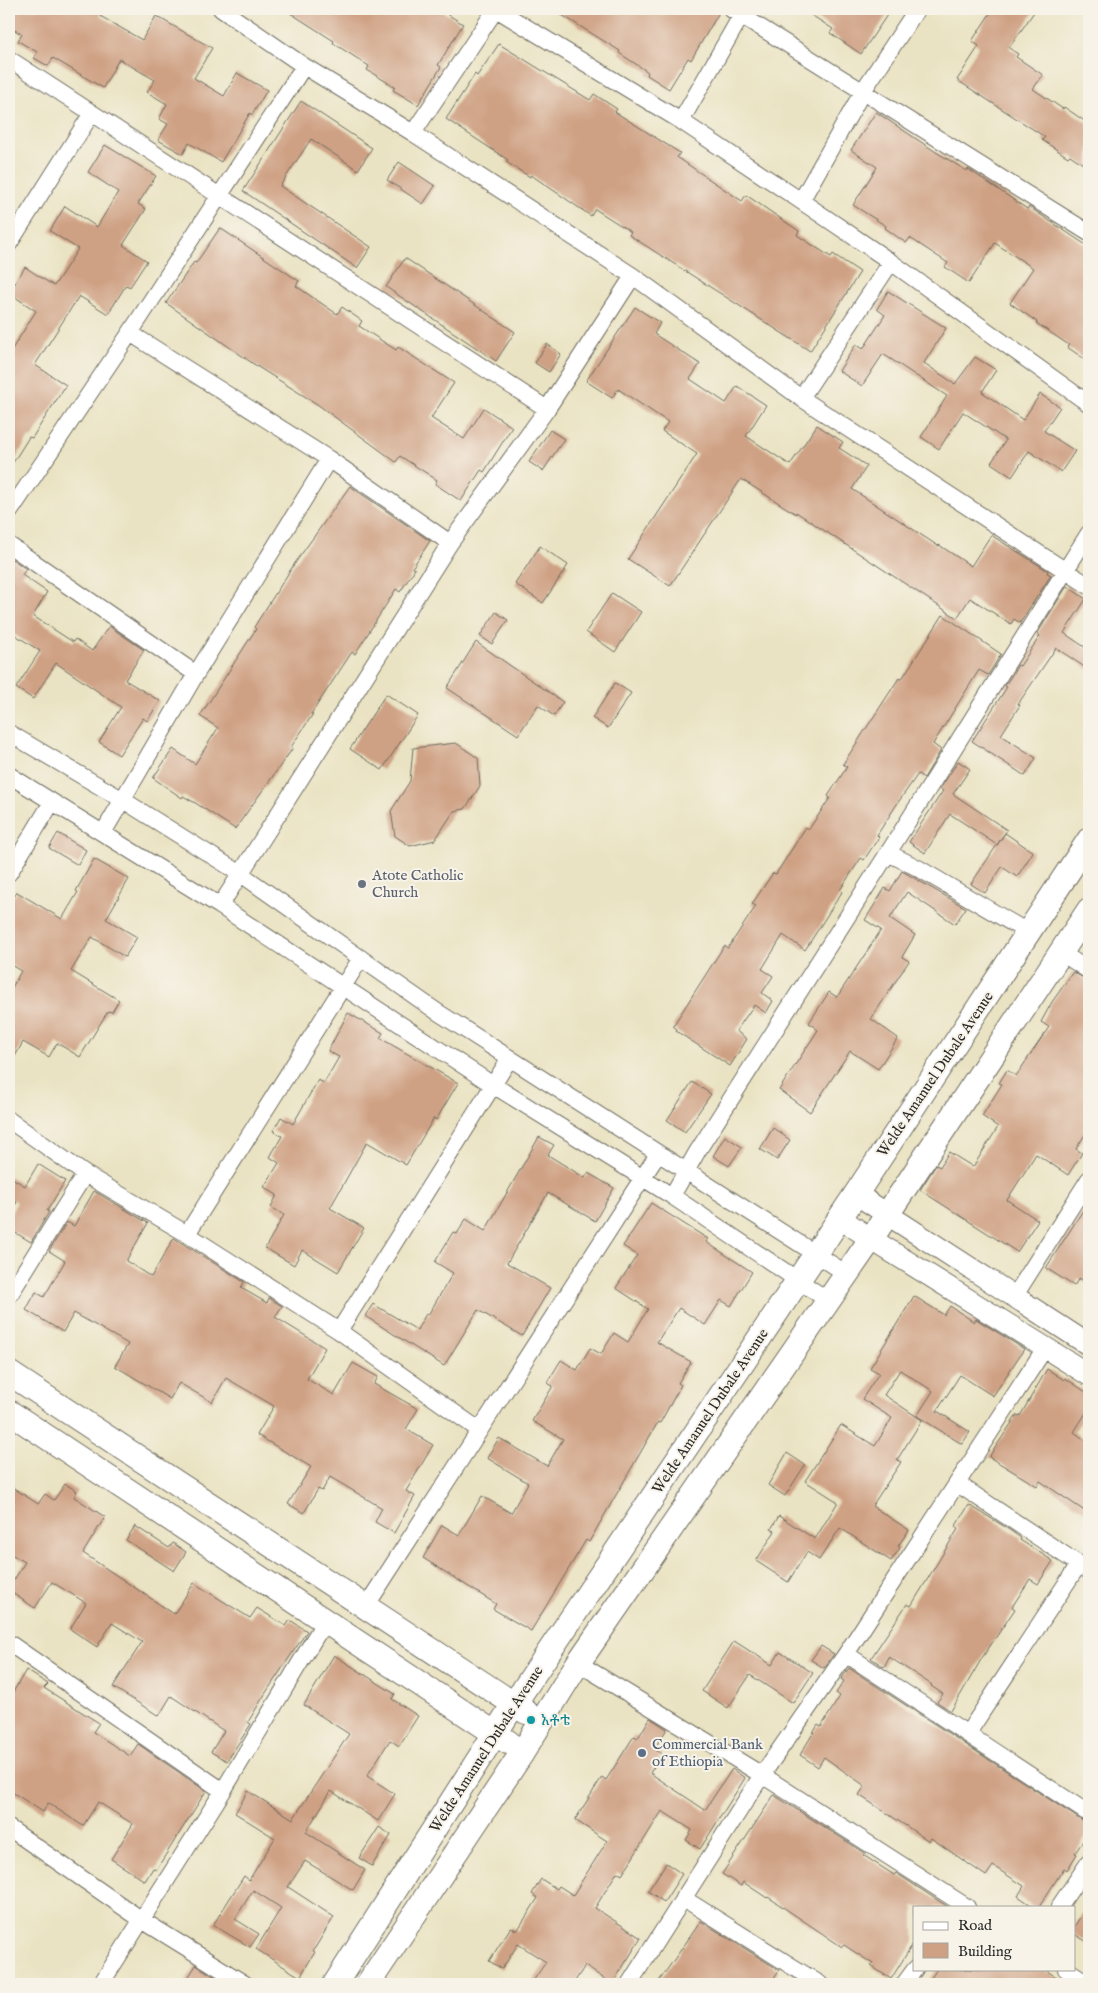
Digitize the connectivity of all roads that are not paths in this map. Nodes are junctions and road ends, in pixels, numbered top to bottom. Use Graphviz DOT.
graph roads {
  1 [pos="221,9"];
  2 [pos="496,9"];
  3 [pos="917,9"];
  4 [pos="739,11"];
  5 [pos="9,59"];
  6 [pos="304,66"];
  7 [pos="863,91"];
  8 [pos="92,113"];
  9 [pos="681,122"];
  10 [pos="413,133"];
  11 [pos="220,195"];
  12 [pos="801,202"];
  13 [pos="1089,233"];
  14 [pos="9,244"];
  15 [pos="891,262"];
  16 [pos="633,276"];
  17 [pos="130,333"];
  18 [pos="801,398"];
  19 [pos="1089,404"];
  20 [pos="547,409"];
  21 [pos="329,459"];
  22 [pos="9,513"];
  23 [pos="1089,534"];
  24 [pos="450,543"];
  25 [pos="9,545"];
  26 [pos="1067,570"];
  27 [pos="1089,586"];
  28 [pos="196,674"];
  29 [pos="9,733"];
  30 [pos="9,775"];
  31 [pos="123,800"];
  32 [pos="52,802"];
  33 [pos="103,834"];
  34 [pos="1089,840"];
  35 [pos="888,853"];
  36 [pos="9,873"];
  37 [pos="240,874"];
  38 [pos="220,906"];
  39 [pos="1089,910"];
  40 [pos="1028,933"];
  41 [pos="1062,953"];
  42 [pos="361,958"];
  43 [pos="1089,971"];
  44 [pos="343,986"];
  45 [pos="510,1058"];
  46 [pos="493,1085"];
  47 [pos="9,1120"];
  48 [pos="658,1154"];
  49 [pos="686,1172"];
  50 [pos="85,1174"];
  51 [pos="643,1177"];
  52 [pos="1089,1179"];
  53 [pos="856,1194"];
  54 [pos="672,1196"];
  55 [pos="887,1216"];
  56 [pos="840,1218"];
  57 [pos="187,1234"];
  58 [pos="871,1240"];
  59 [pos="815,1254"];
  60 [pos="847,1274"];
  61 [pos="799,1279"];
  62 [pos="9,1296"];
  63 [pos="1014,1296"];
  64 [pos="829,1301"];
  65 [pos="339,1332"];
  66 [pos="1089,1345"];
  67 [pos="1045,1348"];
  68 [pos="9,1373"];
  69 [pos="1089,1375"];
  70 [pos="9,1412"];
  71 [pos="479,1430"];
  72 [pos="958,1484"];
  73 [pos="1084,1567"];
  74 [pos="365,1608"];
  75 [pos="324,1621"];
  76 [pos="9,1643"];
  77 [pos="846,1654"];
  78 [pos="578,1663"];
  79 [pos="514,1704"];
  80 [pos="540,1724"];
  81 [pos="496,1733"];
  82 [pos="968,1733"];
  83 [pos="522,1752"];
  84 [pos="762,1775"];
  85 [pos="223,1791"];
  86 [pos="1089,1814"];
  87 [pos="9,1828"];
  88 [pos="1089,1862"];
  89 [pos="684,1898"];
  90 [pos="961,1905"];
  91 [pos="1060,1906"];
  92 [pos="142,1920"];
  93 [pos="914,1970"];
  94 [pos="1068,1970"];
  95 [pos="810,1982"];
  96 [pos="101,1984"];
  97 [pos="245,1984"];
  98 [pos="335,1984"];
  99 [pos="368,1984"];
  100 [pos="629,1984"];
  101 [pos="904,1984"];
  102 [pos="1089,1984"];
  1 -- 6 [label="street"];
  2 -- 9 [label="street"];
  2 -- 10 [label="street"];
  3 -- 7 [label="street"];
  4 -- 7 [label="street"];
  4 -- 9 [label="street"];
  5 -- 8 [label="street"];
  6 -- 10 [label="street"];
  6 -- 11 [label="street"];
  7 -- 12 [label="street"];
  7 -- 13 [label="street"];
  8 -- 11 [label="street"];
  8 -- 14 [label="street"];
  9 -- 12 [label="street"];
  10 -- 16 [label="street"];
  11 -- 17 [label="street"];
  11 -- 20 [label="street"];
  12 -- 15 [label="street"];
  15 -- 18 [label="street"];
  15 -- 19 [label="street"];
  16 -- 18 [label="street"];
  16 -- 20 [label="street"];
  17 -- 21 [label="street"];
  17 -- 22 [label="street"];
  18 -- 26 [label="street"];
  20 -- 24 [label="street"];
  21 -- 24 [label="street"];
  21 -- 28 [label="street"];
  23 -- 26 [label="street"];
  24 -- 37 [label="street"];
  25 -- 28 [label="street"];
  26 -- 27 [label="street"];
  26 -- 35 [label="street"];
  28 -- 31 [label="street"];
  29 -- 31 [label="street"];
  30 -- 32 [label="street"];
  31 -- 33 [label="street"];
  31 -- 37 [label="street"];
  32 -- 33 [label="street"];
  32 -- 36 [label="street"];
  33 -- 38 [label="street"];
  34 -- 40 [label="main road, Welde Amanuel Dubale Avenue"];
  35 -- 40 [label="street"];
  35 -- 49 [label="street"];
  37 -- 38 [label="street"];
  37 -- 42 [label="street"];
  38 -- 44 [label="street"];
  39 -- 41 [label="main road"];
  40 -- 53 [label="main road, Welde Amanuel Dubale Avenue"];
  41 -- 43 [label="street"];
  41 -- 55 [label="main road"];
  42 -- 44 [label="street"];
  42 -- 45 [label="street"];
  44 -- 46 [label="street"];
  44 -- 57 [label="street"];
  45 -- 46 [label="street"];
  45 -- 48 [label="street"];
  46 -- 51 [label="street"];
  46 -- 65 [label="street"];
  47 -- 50 [label="street"];
  48 -- 49 [label="street"];
  48 -- 51 [label="street"];
  49 -- 54 [label="street"];
  49 -- 59 [label="street"];
  50 -- 57 [label="street"];
  50 -- 62 [label="street"];
  51 -- 54 [label="street"];
  51 -- 71 [label="street"];
  52 -- 63 [label="street"];
  53 -- 55 [label="street"];
  53 -- 56 [label="main road, Welde Amanuel Dubale Avenue"];
  54 -- 61 [label="street"];
  55 -- 58 [label="main road"];
  55 -- 63 [label="street"];
  56 -- 58 [label="street"];
  56 -- 59 [label="main road, Welde Amanuel Dubale Avenue"];
  57 -- 65 [label="street"];
  58 -- 60 [label="main road"];
  58 -- 67 [label="street"];
  59 -- 60 [label="street"];
  59 -- 61 [label="main road, Welde Amanuel Dubale Avenue"];
  60 -- 64 [label="main road"];
  61 -- 64 [label="street"];
  61 -- 79 [label="main road, Welde Amanuel Dubale Avenue"];
  63 -- 66 [label="street"];
  64 -- 78 [label="main road"];
  65 -- 71 [label="street"];
  67 -- 69 [label="street"];
  67 -- 72 [label="street"];
  68 -- 74 [label="main road"];
  70 -- 75 [label="main road"];
  71 -- 74 [label="street"];
  72 -- 73 [label="street"];
  72 -- 77 [label="street"];
  73 -- 82 [label="street"];
  74 -- 79 [label="main road"];
  75 -- 81 [label="main road"];
  75 -- 85 [label="street"];
  76 -- 85 [label="street"];
  77 -- 82 [label="street"];
  77 -- 84 [label="street"];
  78 -- 80 [label="main road"];
  78 -- 84 [label="street"];
  79 -- 80 [label="main road"];
  79 -- 81 [label="main road, Welde Amanuel Dubale Avenue"];
  80 -- 83 [label="main road"];
  81 -- 83 [label="main road"];
  81 -- 98 [label="main road, Welde Amanuel Dubale Avenue"];
  82 -- 86 [label="street"];
  83 -- 99 [label="main road"];
  84 -- 89 [label="street"];
  84 -- 90 [label="street"];
  85 -- 92 [label="street"];
  87 -- 92 [label="street"];
  88 -- 91 [label="street"];
  89 -- 95 [label="street"];
  89 -- 100 [label="street"];
  92 -- 96 [label="street"];
  92 -- 97 [label="street"];
  93 -- 101 [label="street"];
  94 -- 102 [label="street"];
}
